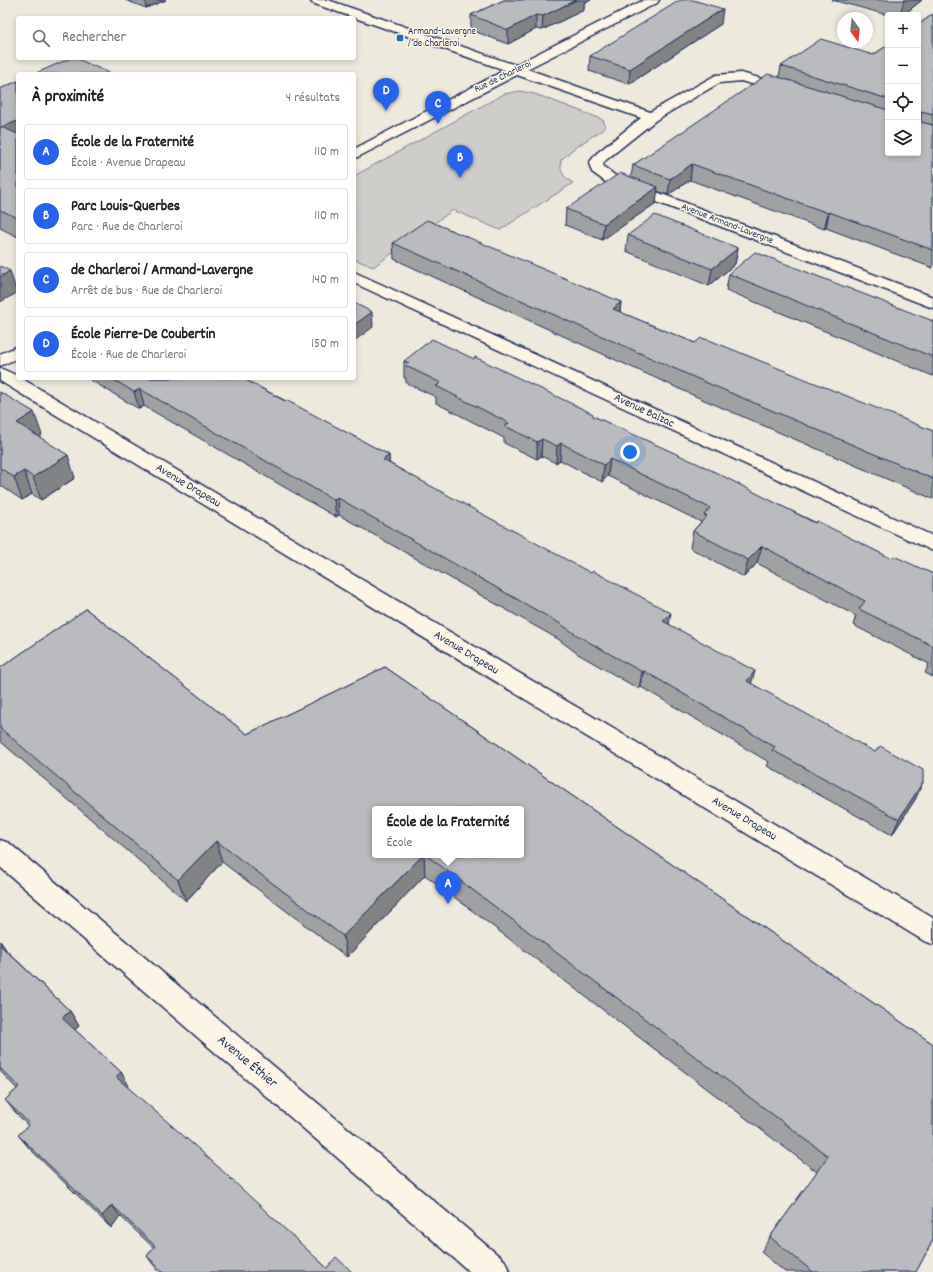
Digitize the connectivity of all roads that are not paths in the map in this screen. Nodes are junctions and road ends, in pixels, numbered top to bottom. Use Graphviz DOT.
graph roads {
  1 [pos="316,0"];
  2 [pos="653,0"];
  3 [pos="517,70"];
  4 [pos="798,94"];
  5 [pos="651,117"];
  6 [pos="356,154"];
  7 [pos="356,278"];
  8 [pos="933,303"];
  9 [pos="16,352"];
  10 [pos="0,361"];
  11 [pos="0,373"];
  12 [pos="933,544"];
  13 [pos="0,851"];
  14 [pos="933,932"];
  15 [pos="494,1272"];
  1 -- 3 [label="street"];
  2 -- 3 [label="street, Rue de Charleroi"];
  3 -- 5 [label="street"];
  3 -- 6 [label="street, Rue de Charleroi"];
  4 -- 5 [label="street, Avenue Armand-Lavergne"];
  5 -- 8 [label="street, Avenue Armand-Lavergne"];
  7 -- 12 [label="street, Avenue Balzac"];
  9 -- 10 [label="street"];
  11 -- 14 [label="street, Avenue Drapeau"];
  13 -- 15 [label="street, Avenue Éthier"];
}
